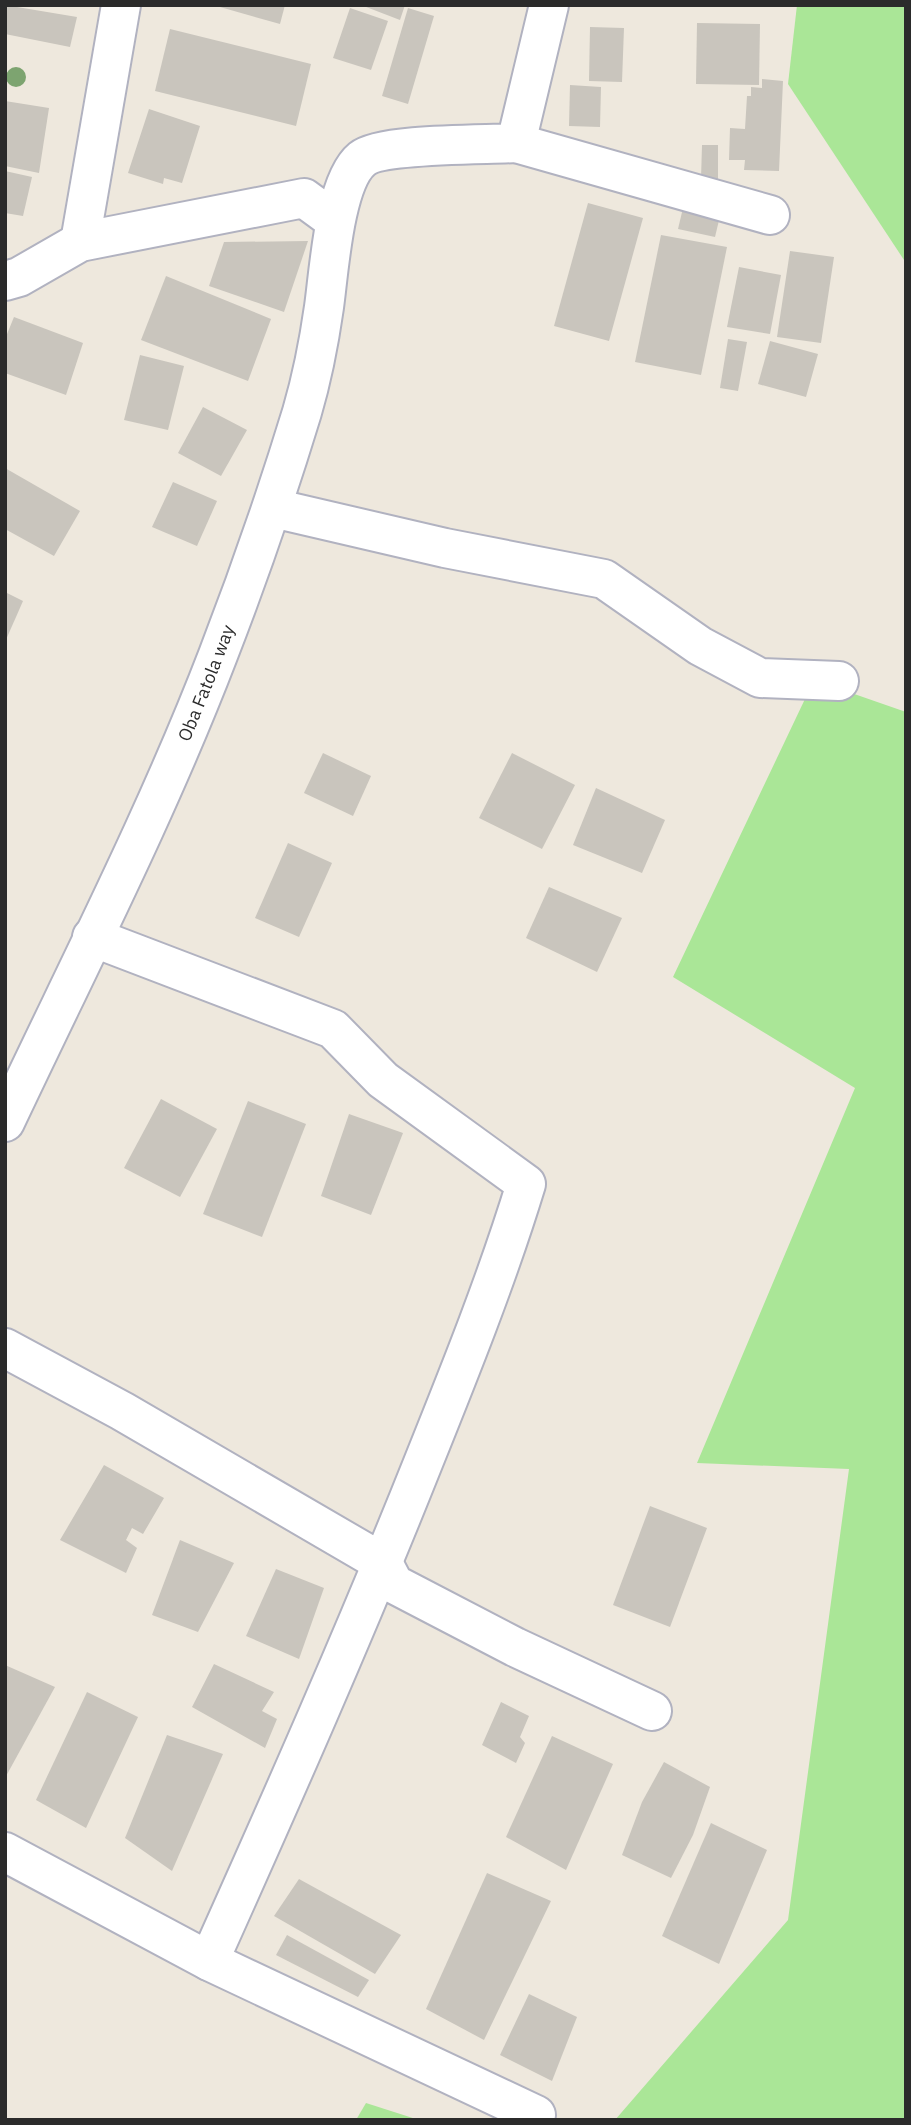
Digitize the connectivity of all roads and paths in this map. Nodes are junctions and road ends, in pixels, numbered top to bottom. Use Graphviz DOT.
graph roads {
  1 [pos="121,5"];
  2 [pos="549,5"];
  3 [pos="516,143"];
  4 [pos="769,215"];
  5 [pos="334,220"];
  6 [pos="80,242"];
  7 [pos="5,281"];
  8 [pos="272,508"];
  9 [pos="839,681"];
  10 [pos="92,937"];
  11 [pos="5,1122"];
  12 [pos="5,1348"];
  13 [pos="383,1563"];
  14 [pos="652,1711"];
  15 [pos="5,1852"];
  16 [pos="209,1961"];
  17 [pos="536,2115"];
  1 -- 6 [label="street"];
  2 -- 3 [label="street"];
  3 -- 4 [label="street, Oba Fatola way"];
  3 -- 5 [label="street, Oba Fatola way"];
  5 -- 6 [label="street"];
  5 -- 8 [label="street, Oba Fatola way"];
  6 -- 7 [label="street"];
  8 -- 9 [label="street"];
  8 -- 10 [label="street, Oba Fatola way"];
  10 -- 11 [label="street, Oba Fatola way"];
  10 -- 13 [label="street"];
  12 -- 13 [label="street"];
  13 -- 14 [label="street"];
  13 -- 16 [label="street"];
  15 -- 16 [label="street"];
  16 -- 17 [label="street"];
}
